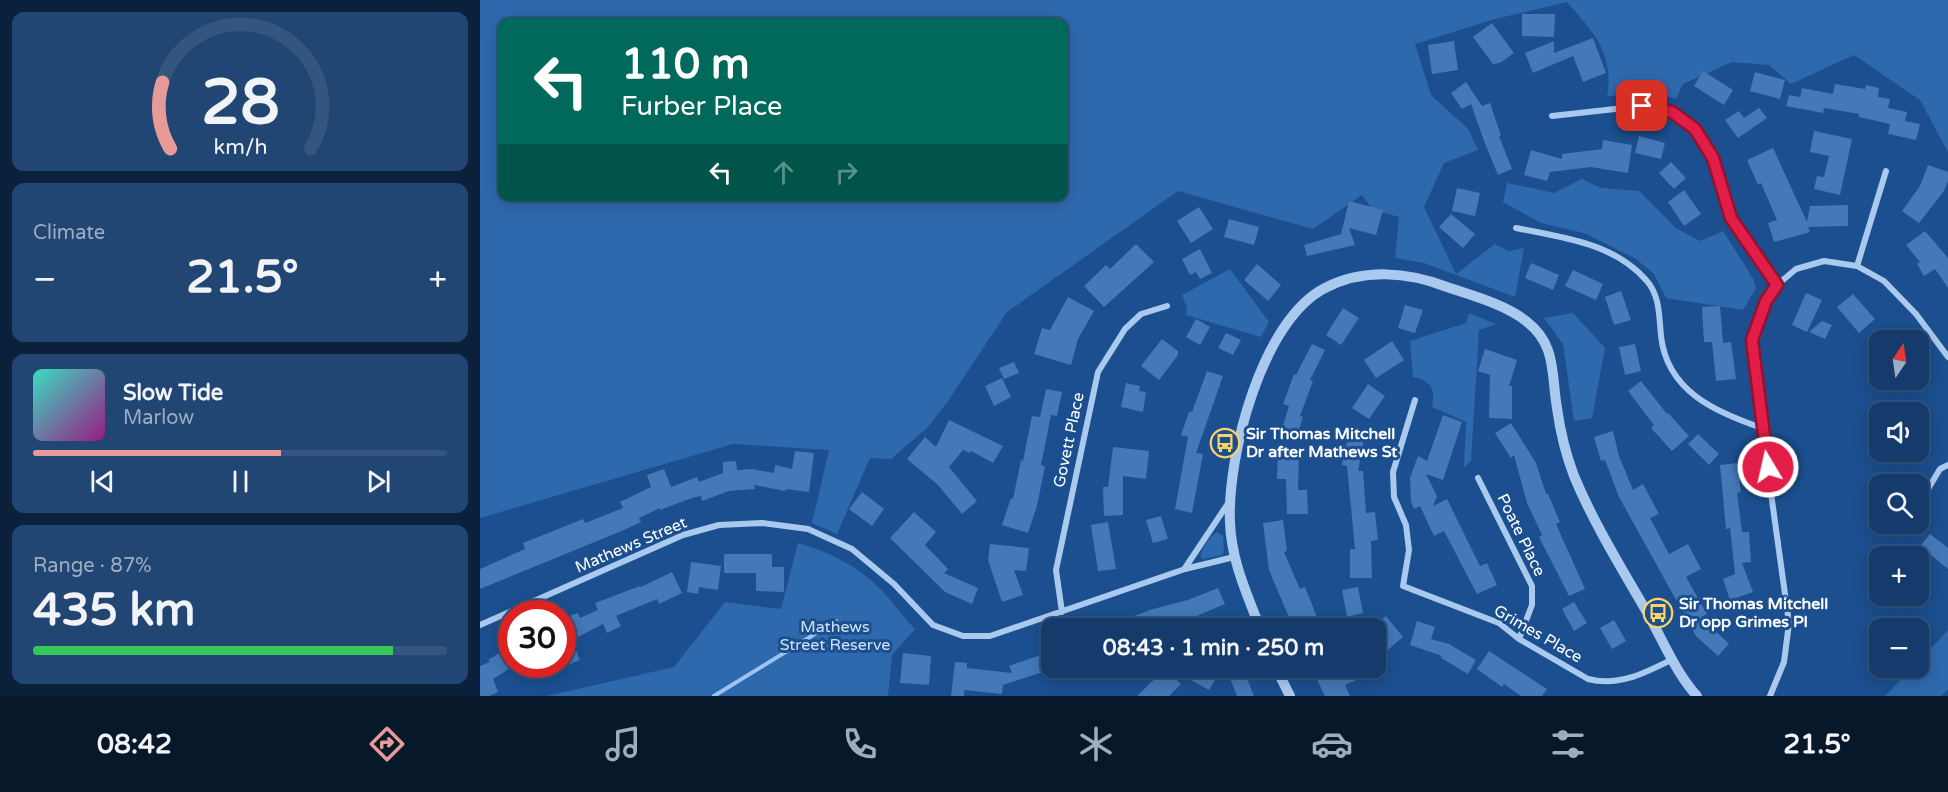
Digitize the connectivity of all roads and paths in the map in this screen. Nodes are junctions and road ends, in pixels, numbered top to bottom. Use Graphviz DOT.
graph roads {
  1 [pos="1552,116"];
  2 [pos="1886,171"];
  3 [pos="1516,228"];
  4 [pos="1857,266"];
  5 [pos="1777,285"];
  6 [pos="1167,306"];
  7 [pos="1948,357"];
  8 [pos="1415,399"];
  9 [pos="1762,429"];
  10 [pos="1948,465"];
  11 [pos="1478,478"];
  12 [pos="1929,487"];
  13 [pos="1231,500"];
  14 [pos="1234,557"];
  15 [pos="1185,569"];
  16 [pos="1062,612"];
  17 [pos="1256,618"];
  18 [pos="480,625"];
  19 [pos="1519,639"];
  20 [pos="1673,659"];
  21 [pos="1281,678"];
  22 [pos="1290,696"];
  23 [pos="1697,696"];
  24 [pos="1770,696"];
  1 -- 5 [label="street"];
  2 -- 4 [label="street"];
  3 -- 9 [label="street"];
  4 -- 5 [label="street"];
  4 -- 7 [label="street"];
  5 -- 9 [label="street"];
  6 -- 16 [label="street, Govett Place"];
  8 -- 19 [label="street, Grimes Place"];
  9 -- 24 [label="street"];
  10 -- 12 [label="street"];
  11 -- 19 [label="street, Poate Place"];
  13 -- 14 [label="street"];
  13 -- 15 [label="street"];
  13 -- 20 [label="street"];
  14 -- 15 [label="street, Mathews Street"];
  14 -- 17 [label="street"];
  15 -- 16 [label="street, Mathews Street"];
  16 -- 18 [label="street, Mathews Street"];
  19 -- 20 [label="street, Grimes Place"];
  20 -- 23 [label="street"];
  21 -- 22 [label="street"];
}
